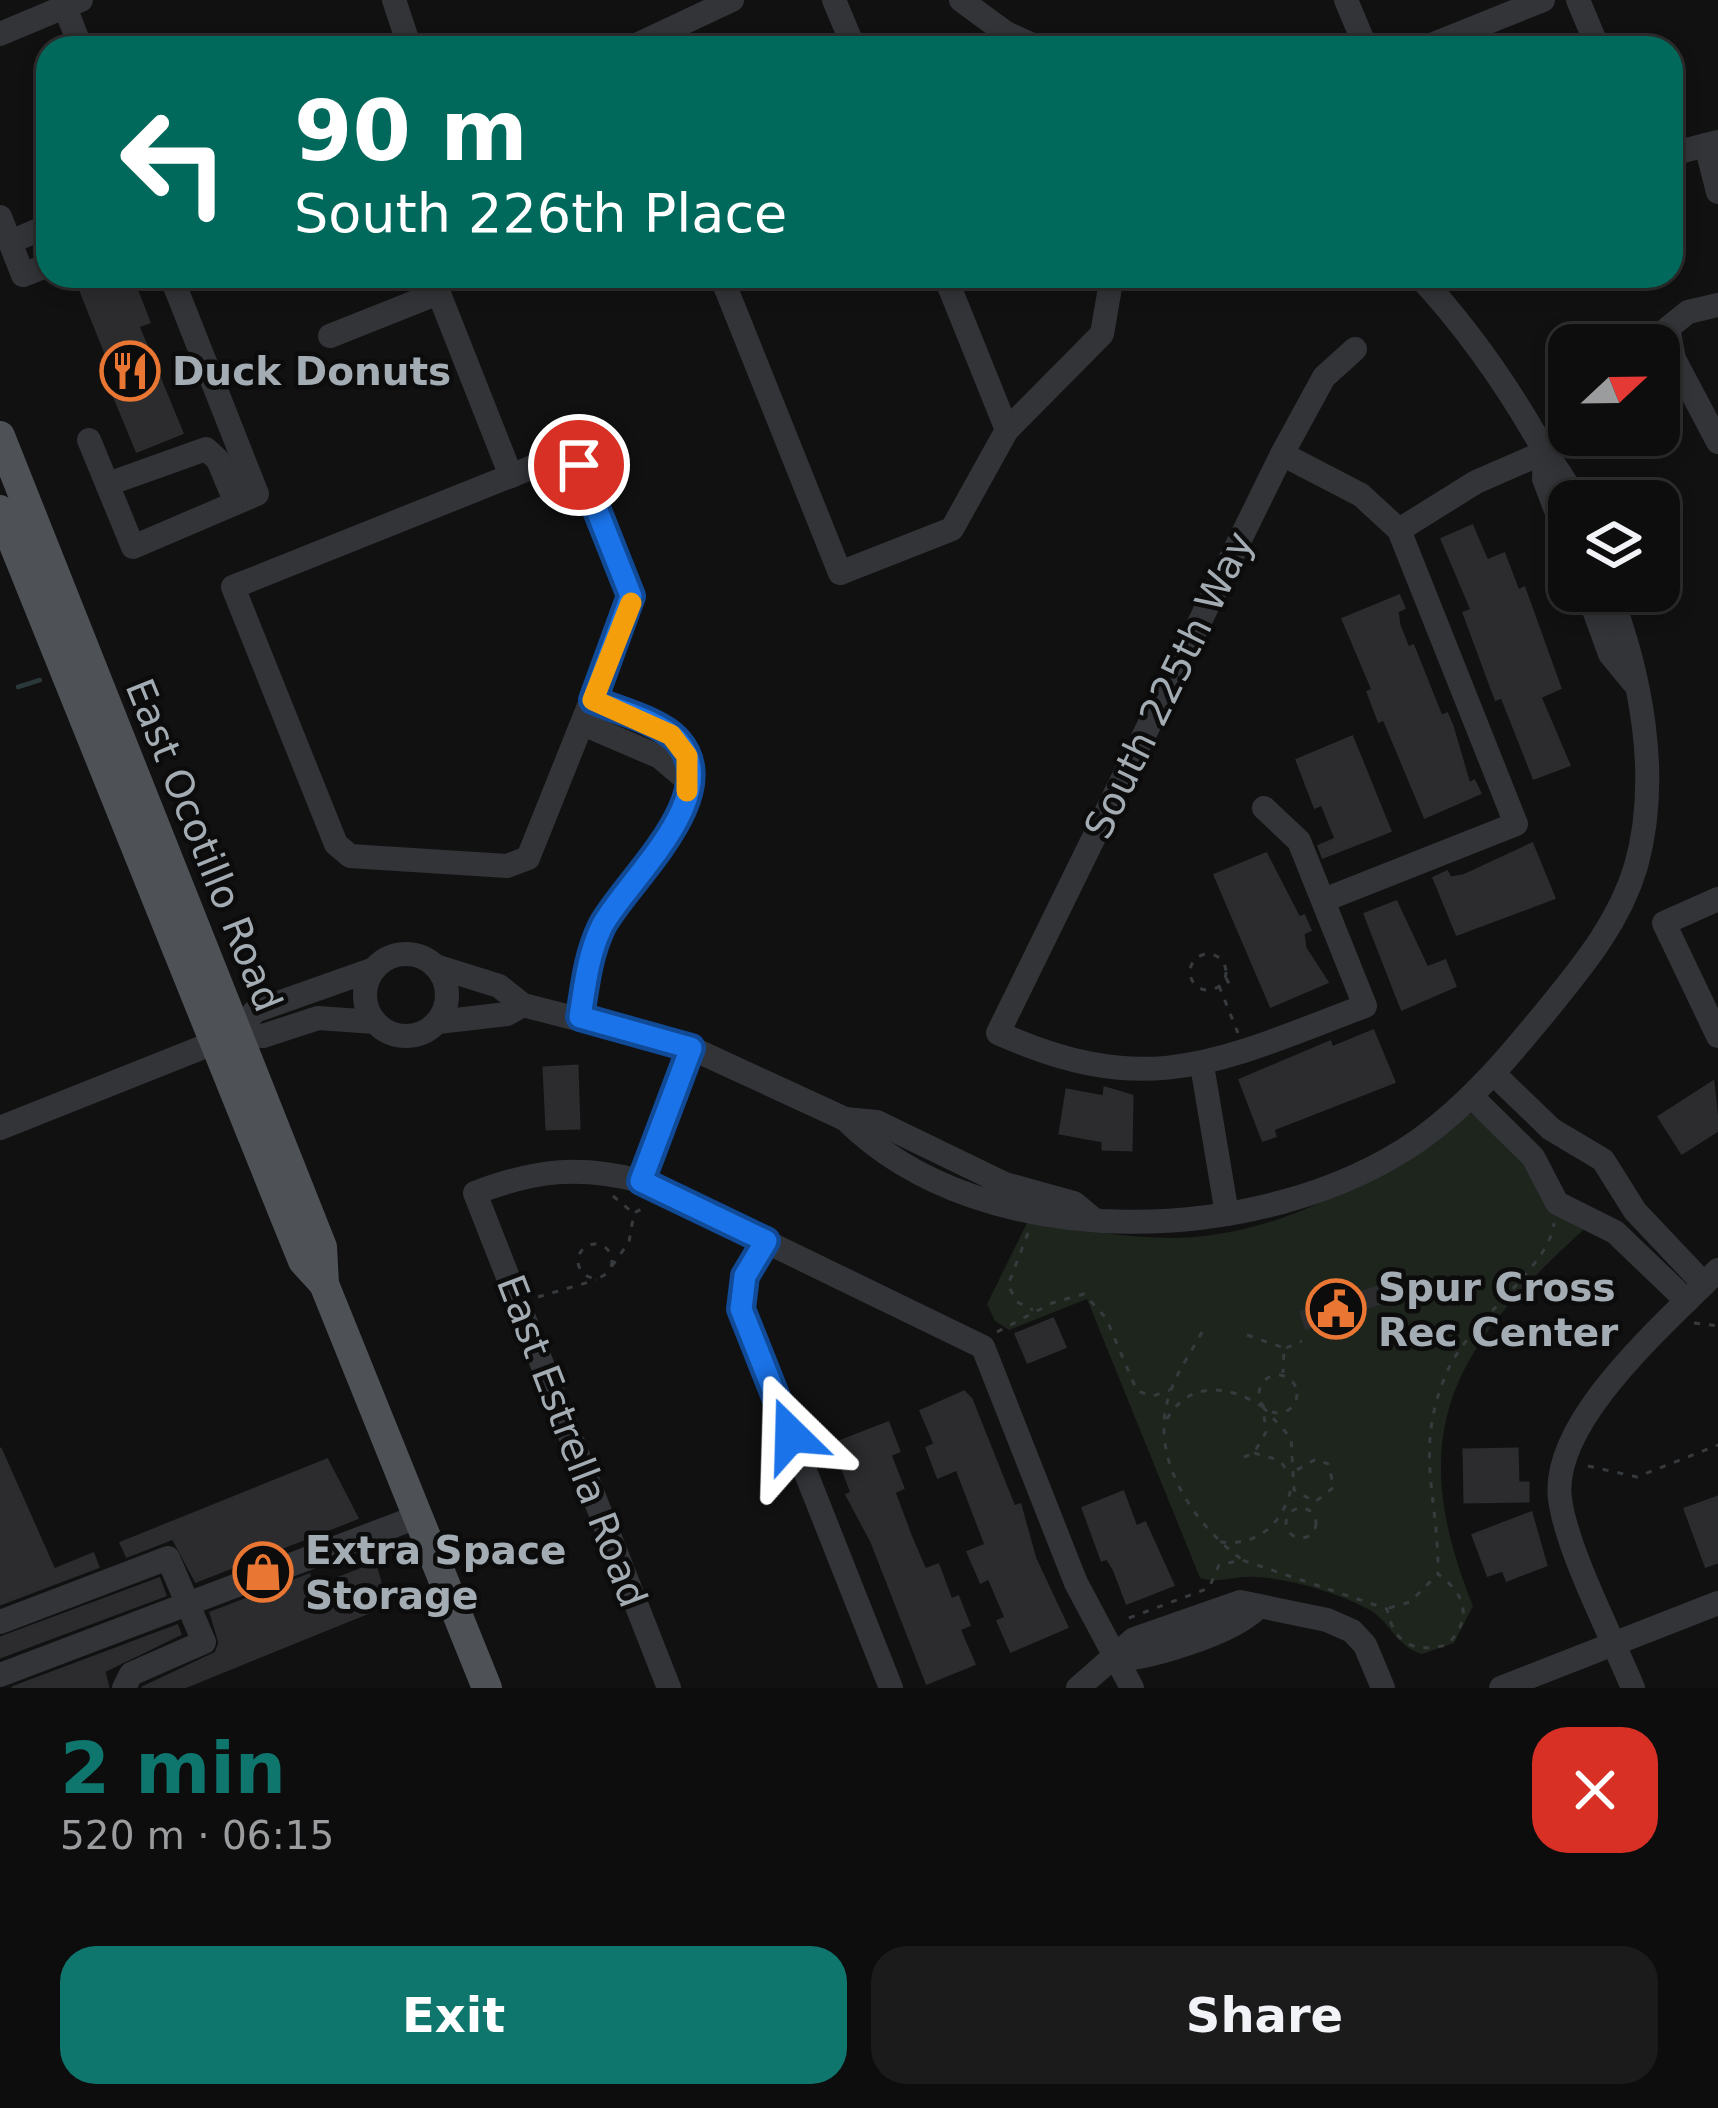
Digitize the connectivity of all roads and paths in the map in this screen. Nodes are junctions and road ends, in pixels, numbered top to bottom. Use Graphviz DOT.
graph roads {
  1 [pos="394,0"];
  2 [pos="732,0"];
  3 [pos="834,0"];
  4 [pos="961,0"];
  5 [pos="1346,0"];
  6 [pos="1543,0"];
  7 [pos="1578,0"];
  8 [pos="73,3"];
  9 [pos="0,34"];
  10 [pos="79,36"];
  11 [pos="406,36"];
  12 [pos="651,36"];
  13 [pos="849,36"];
  14 [pos="991,36"];
  15 [pos="1361,36"];
  16 [pos="1454,36"];
  17 [pos="1593,36"];
  18 [pos="1712,144"];
  19 [pos="1718,192"];
  20 [pos="0,217"];
  21 [pos="36,231"];
  22 [pos="10,242"];
  23 [pos="36,270"];
  24 [pos="176,288"];
  25 [pos="427,288"];
  26 [pos="437,288"];
  27 [pos="726,288"];
  28 [pos="951,288"];
  29 [pos="1110,288"];
  30 [pos="1430,288"];
  31 [pos="1718,304"];
  32 [pos="330,336"];
  33 [pos="1355,350"];
  34 [pos="1007,430"];
  35 [pos="0,436"];
  36 [pos="89,440"];
  37 [pos="1718,442"];
  38 [pos="1545,452"];
  39 [pos="1282,454"];
  40 [pos="511,476"];
  41 [pos="1567,480"];
  42 [pos="108,484"];
  43 [pos="1548,489"];
  44 [pos="236,503"];
  45 [pos="0,510"];
  46 [pos="1399,530"];
  47 [pos="1594,612"];
  48 [pos="1618,612"];
  49 [pos="1634,684"];
  50 [pos="593,700"];
  51 [pos="583,724"];
  52 [pos="686,778"];
  53 [pos="1264,808"];
  54 [pos="1718,898"];
  55 [pos="1324,901"];
  56 [pos="435,966"];
  57 [pos="374,969"];
  58 [pos="1225,976"];
  59 [pos="1219,986"];
  60 [pos="1233,991"];
  61 [pos="523,1005"];
  62 [pos="580,1017"];
  63 [pos="375,1022"];
  64 [pos="438,1022"];
  65 [pos="1718,1036"];
  66 [pos="224,1039"];
  67 [pos="691,1048"];
  68 [pos="1245,1052"];
  69 [pos="1202,1065"];
  70 [pos="1482,1085"];
  71 [pos="845,1119"];
  72 [pos="0,1128"];
  73 [pos="1579,1148"];
  74 [pos="1611,1177"];
  75 [pos="650,1185"];
  76 [pos="1549,1186"];
  77 [pos="1584,1212"];
  78 [pos="1226,1214"];
  79 [pos="1036,1215"];
  80 [pos="1092,1217"];
  81 [pos="766,1241"];
  82 [pos="611,1268"];
  83 [pos="597,1278"];
  84 [pos="1697,1291"];
  85 [pos="519,1305"];
  86 [pos="1034,1311"];
  87 [pos="1718,1327"];
  88 [pos="1202,1332"];
  89 [pos="1247,1335"];
  90 [pos="1302,1341"];
  91 [pos="983,1347"];
  92 [pos="1284,1348"];
  93 [pos="1282,1375"];
  94 [pos="1170,1390"];
  95 [pos="1263,1407"];
  96 [pos="1166,1420"];
  97 [pos="1718,1445"];
  98 [pos="1254,1453"];
  99 [pos="1564,1455"];
  100 [pos="1237,1460"];
  101 [pos="1294,1474"];
  102 [pos="1310,1501"];
  103 [pos="1307,1509"];
  104 [pos="417,1517"];
  105 [pos="1219,1541"];
  106 [pos="1242,1560"];
  107 [pos="1438,1574"];
  108 [pos="189,1601"];
  109 [pos="1718,1603"];
  110 [pos="1388,1609"];
  111 [pos="0,1622"];
  112 [pos="1203,1623"];
  113 [pos="1134,1640"];
  114 [pos="1615,1642"];
  115 [pos="1117,1660"];
  116 [pos="0,1675"];
  117 [pos="124,1688"];
  118 [pos="487,1688"];
  119 [pos="669,1688"];
  120 [pos="891,1688"];
  121 [pos="1078,1688"];
  122 [pos="1132,1688"];
  123 [pos="1383,1688"];
  124 [pos="1501,1688"];
  125 [pos="1633,1688"];
  1 -- 11 [label="street"];
  2 -- 12 [label="street"];
  3 -- 13 [label="street"];
  4 -- 14 [label="street"];
  5 -- 15 [label="street"];
  6 -- 16 [label="street"];
  7 -- 17 [label="street"];
  8 -- 9 [label="street"];
  8 -- 10 [label="street"];
  18 -- 19 [label="street"];
  20 -- 22 [label="street"];
  21 -- 22 [label="street"];
  22 -- 23 [label="street"];
  24 -- 44 [label="street"];
  25 -- 32 [label="street"];
  26 -- 40 [label="street"];
  27 -- 34 [label="street"];
  28 -- 34 [label="street"];
  29 -- 34 [label="street"];
  30 -- 38 [label="street"];
  31 -- 37 [label="street"];
  33 -- 39 [label="street, South 225th Way"];
  35 -- 66 [label="main road, East Ocotillo Road"];
  36 -- 42 [label="street"];
  38 -- 41 [label="street"];
  38 -- 43 [label="street"];
  38 -- 46 [label="street"];
  39 -- 46 [label="street"];
  39 -- 69 [label="street, South 225th Way"];
  40 -- 50 [label="street"];
  40 -- 51 [label="street"];
  42 -- 44 [label="street"];
  42 -- 44 [label="street"];
  45 -- 66 [label="main road, East Ocotillo Road"];
  46 -- 55 [label="street"];
  47 -- 49 [label="street"];
  48 -- 49 [label="street"];
  49 -- 70 [label="street"];
  50 -- 51 [label="street"];
  50 -- 52 [label="street"];
  51 -- 52 [label="street"];
  52 -- 62 [label="street"];
  53 -- 55 [label="street"];
  54 -- 65 [label="street"];
  55 -- 68 [label="street"];
  56 -- 57 [label="street"];
  56 -- 61 [label="street"];
  56 -- 64 [label="street"];
  57 -- 63 [label="street"];
  57 -- 66 [label="street"];
  58 -- 59 [label="path"];
  58 -- 59 [label="path"];
  58 -- 60 [label="path"];
  59 -- 68 [label="path"];
  61 -- 62 [label="street"];
  61 -- 64 [label="street"];
  62 -- 67 [label="street"];
  63 -- 64 [label="street"];
  63 -- 66 [label="street"];
  66 -- 72 [label="street"];
  66 -- 104 [label="main road, East Ocotillo Road"];
  67 -- 71 [label="street"];
  67 -- 75 [label="street"];
  68 -- 69 [label="street"];
  69 -- 78 [label="street"];
  70 -- 73 [label="street"];
  70 -- 76 [label="street"];
  70 -- 78 [label="street"];
  71 -- 79 [label="street"];
  71 -- 80 [label="street"];
  73 -- 74 [label="street"];
  73 -- 76 [label="street"];
  74 -- 77 [label="street"];
  74 -- 84 [label="street"];
  75 -- 81 [label="street"];
  75 -- 82 [label="path"];
  75 -- 85 [label="street, East Estrella Road"];
  76 -- 77 [label="street"];
  76 -- 107 [label="path"];
  77 -- 84 [label="street"];
  78 -- 80 [label="street"];
  79 -- 80 [label="street"];
  79 -- 86 [label="path"];
  81 -- 91 [label="street"];
  81 -- 120 [label="street"];
  82 -- 83 [label="path"];
  82 -- 83 [label="path"];
  83 -- 85 [label="path"];
  84 -- 87 [label="path"];
  84 -- 99 [label="street"];
  85 -- 119 [label="street, East Estrella Road"];
  86 -- 91 [label="path"];
  86 -- 94 [label="path"];
  88 -- 94 [label="path"];
  89 -- 92 [label="path"];
  90 -- 92 [label="path"];
  91 -- 115 [label="street"];
  92 -- 93 [label="path"];
  93 -- 95 [label="path"];
  93 -- 95 [label="path"];
  94 -- 96 [label="path"];
  95 -- 96 [label="path"];
  95 -- 98 [label="path"];
  95 -- 101 [label="path"];
  96 -- 105 [label="path"];
  97 -- 99 [label="path"];
  98 -- 100 [label="path"];
  98 -- 101 [label="path"];
  99 -- 114 [label="street"];
  101 -- 102 [label="path"];
  101 -- 102 [label="path"];
  101 -- 105 [label="path"];
  102 -- 103 [label="path"];
  103 -- 103 [label="path"];
  104 -- 108 [label="street"];
  104 -- 118 [label="main road, East Ocotillo Road"];
  105 -- 106 [label="path"];
  106 -- 110 [label="path"];
  106 -- 113 [label="path"];
  107 -- 110 [label="path"];
  107 -- 110 [label="path"];
  108 -- 111 [label="street"];
  108 -- 116 [label="street"];
  108 -- 117 [label="street"];
  109 -- 114 [label="street"];
  112 -- 113 [label="street"];
  112 -- 115 [label="street"];
  112 -- 123 [label="street"];
  113 -- 115 [label="street"];
  114 -- 124 [label="street"];
  114 -- 125 [label="street"];
  115 -- 121 [label="street"];
  115 -- 122 [label="street"];
}
